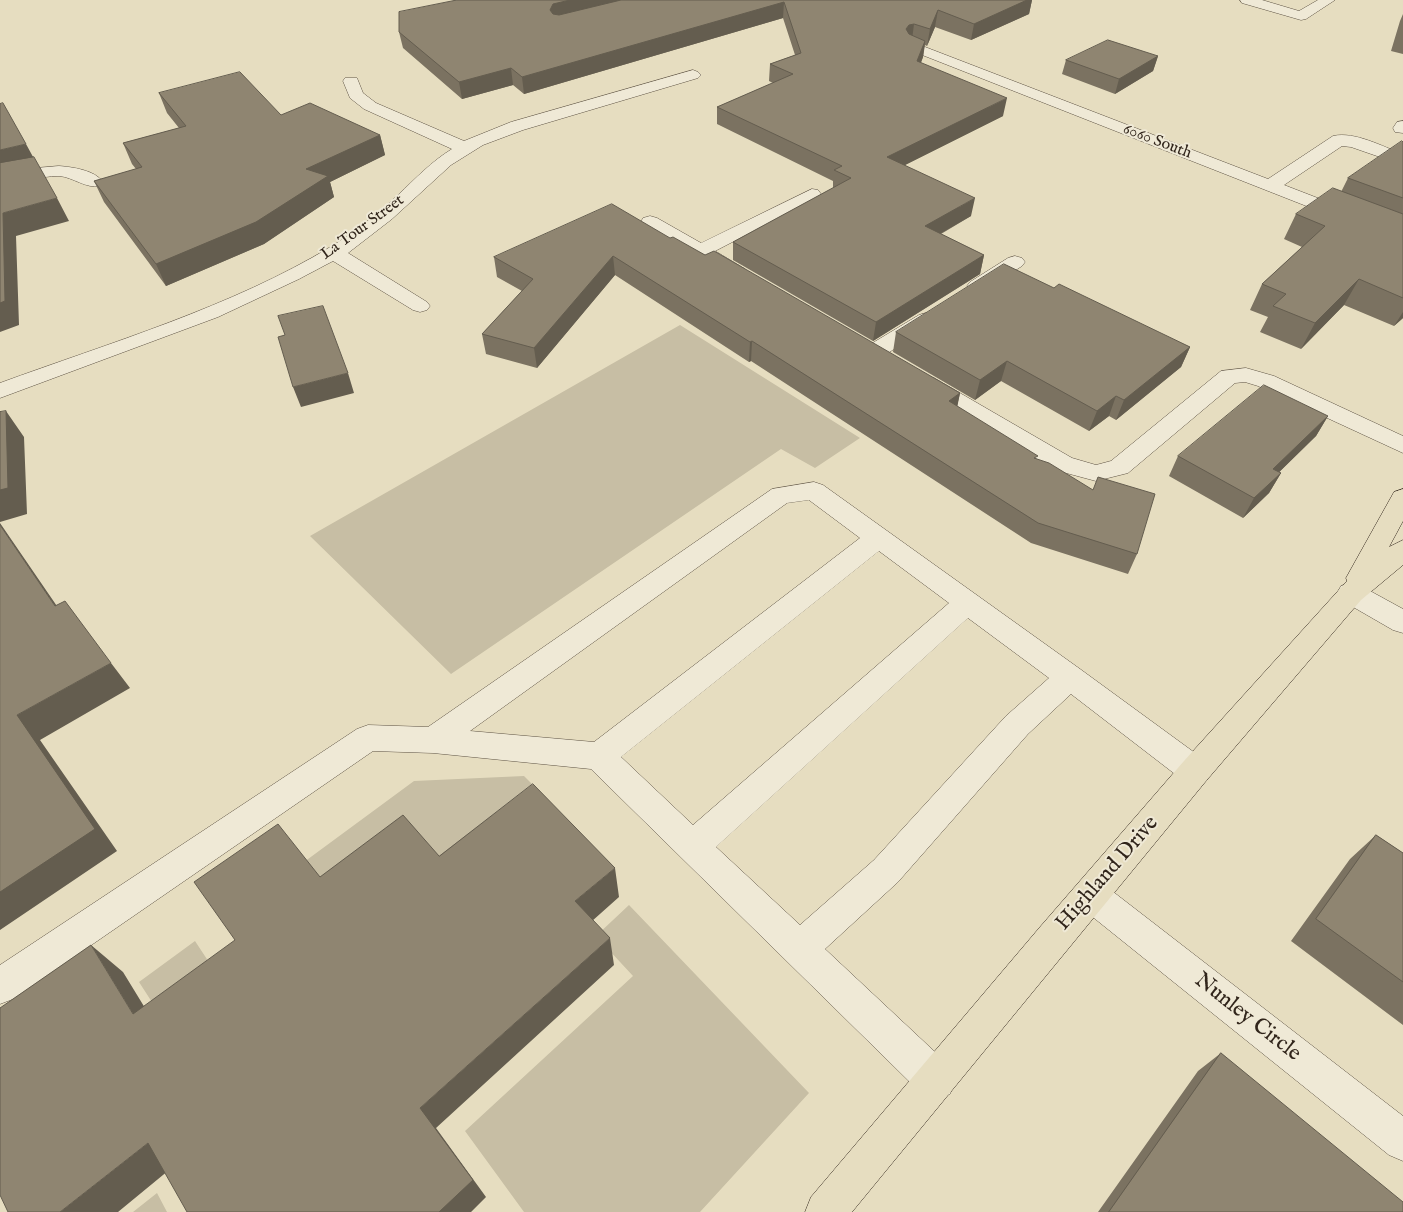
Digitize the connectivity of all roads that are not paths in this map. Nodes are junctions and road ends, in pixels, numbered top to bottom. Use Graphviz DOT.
graph roads {
  1 [pos="1247,0"];
  2 [pos="1326,0"];
  3 [pos="912,46"];
  4 [pos="693,76"];
  5 [pos="351,81"];
  6 [pos="465,148"];
  7 [pos="1403,160"];
  8 [pos="0,182"];
  9 [pos="94,182"];
  10 [pos="1270,186"];
  11 [pos="812,194"];
  12 [pos="650,222"];
  13 [pos="1403,238"];
  14 [pos="701,251"];
  15 [pos="334,253"];
  16 [pos="1015,262"];
  17 [pos="759,285"];
  18 [pos="420,306"];
  19 [pos="0,391"];
  20 [pos="1403,445"];
  21 [pos="1403,498"];
  22 [pos="878,538"];
  23 [pos="1403,550"];
  24 [pos="1351,593"];
  25 [pos="967,603"];
  26 [pos="1403,622"];
  27 [pos="1070,677"];
  28 [pos="433,740"];
  29 [pos="600,756"];
  30 [pos="1195,771"];
  31 [pos="692,847"];
  32 [pos="1091,895"];
  33 [pos="799,949"];
  34 [pos="0,986"];
  35 [pos="936,1080"];
  36 [pos="1403,1141"];
  37 [pos="826,1212"];
  1 -- 2 [label="street"];
  3 -- 10 [label="street, 6060 South"];
  4 -- 6 [label="street, La Tour Street"];
  5 -- 6 [label="street"];
  6 -- 15 [label="street, La Tour Street"];
  7 -- 10 [label="street"];
  8 -- 9 [label="street"];
  10 -- 13 [label="street, 6060 South"];
  11 -- 14 [label="street"];
  12 -- 14 [label="street"];
  14 -- 17 [label="street"];
  15 -- 18 [label="street"];
  15 -- 19 [label="street, La Tour Street"];
  16 -- 20 [label="street"];
  21 -- 24 [label="main road"];
  22 -- 25 [label="street"];
  22 -- 28 [label="street"];
  22 -- 29 [label="street"];
  23 -- 24 [label="main road, Highland Drive"];
  24 -- 26 [label="street"];
  24 -- 30 [label="main road, Highland Drive"];
  25 -- 27 [label="street"];
  25 -- 31 [label="street"];
  27 -- 30 [label="street"];
  27 -- 33 [label="street"];
  28 -- 29 [label="street"];
  28 -- 34 [label="street"];
  29 -- 31 [label="street"];
  30 -- 32 [label="main road, Highland Drive"];
  31 -- 33 [label="street"];
  32 -- 35 [label="main road, Highland Drive"];
  32 -- 36 [label="street, Nunley Circle"];
  33 -- 35 [label="street"];
  35 -- 37 [label="main road, Highland Drive"];
}
